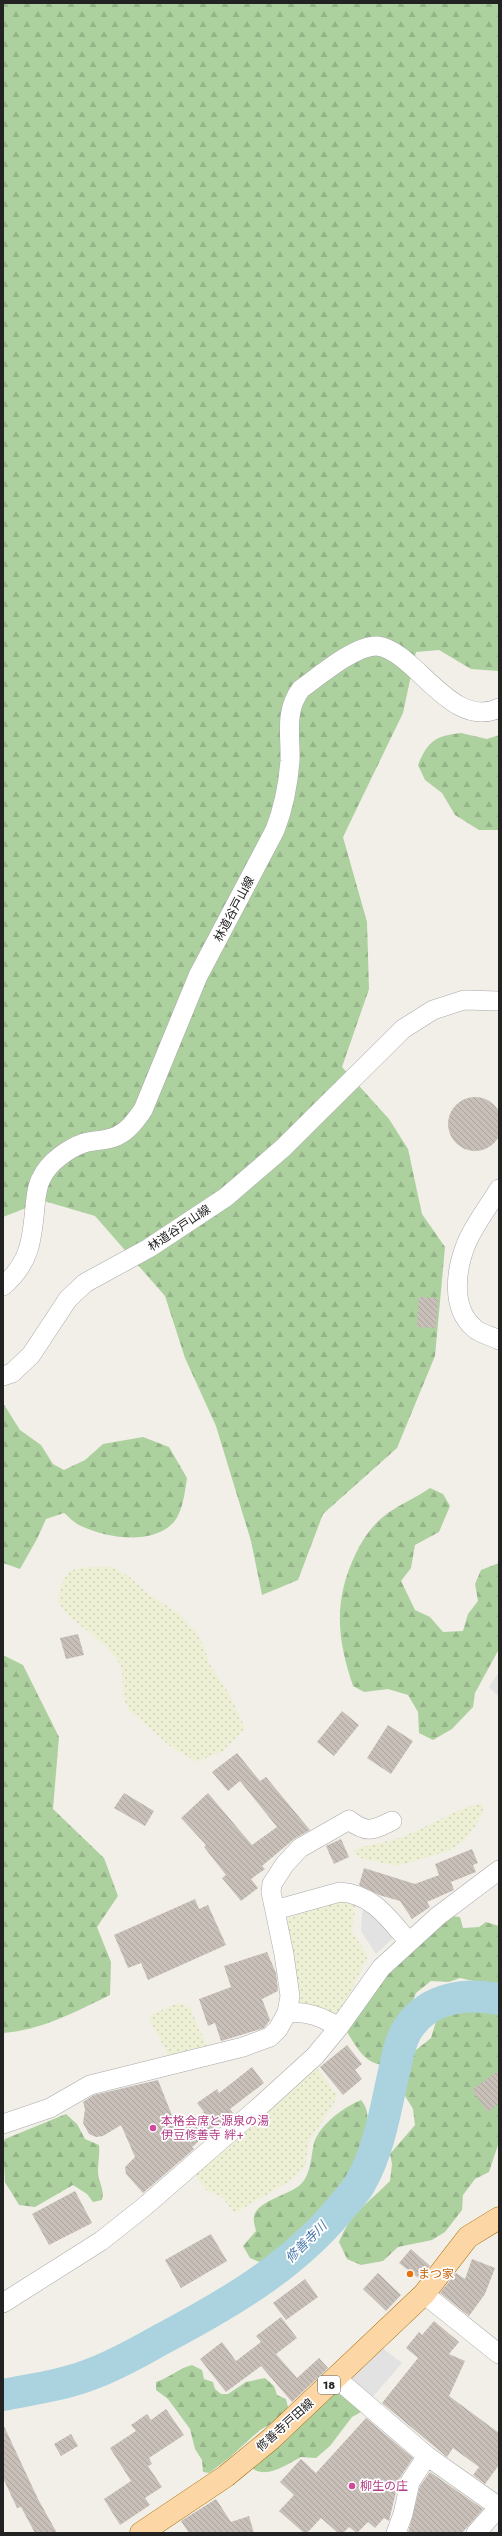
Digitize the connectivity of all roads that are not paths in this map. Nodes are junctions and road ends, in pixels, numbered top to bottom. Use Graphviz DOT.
graph roads {
  1 [pos="499,708"];
  2 [pos="499,1000"];
  3 [pos="499,1189"];
  4 [pos="3,1286"];
  5 [pos="499,1340"];
  6 [pos="3,1376"];
  7 [pos="392,1821"];
  8 [pos="499,1870"];
  9 [pos="275,1910"];
  10 [pos="409,1942"];
  11 [pos="288,2013"];
  12 [pos="339,2027"];
  13 [pos="3,2124"];
  14 [pos="499,2218"];
  15 [pos="424,2294"];
  16 [pos="3,2303"];
  17 [pos="499,2354"];
  18 [pos="336,2378"];
  19 [pos="427,2456"];
  20 [pos="499,2507"];
  21 [pos="141,2533"];
  22 [pos="397,2533"];
  23 [pos="476,2533"];
  1 -- 4 [label="street, 林道谷戸山線"];
  2 -- 6 [label="street, 林道谷戸山線"];
  3 -- 5 [label="street"];
  7 -- 9 [label="street"];
  8 -- 10 [label="street"];
  9 -- 10 [label="street"];
  9 -- 11 [label="street"];
  10 -- 12 [label="street"];
  11 -- 12 [label="street"];
  11 -- 13 [label="street"];
  12 -- 16 [label="street"];
  14 -- 15 [label="main road, 修善寺戸田線 / 18"];
  15 -- 17 [label="street"];
  15 -- 18 [label="main road, 修善寺戸田線 / 18"];
  18 -- 19 [label="street"];
  18 -- 21 [label="main road, 修善寺戸田線 / 18"];
  19 -- 20 [label="street"];
  19 -- 22 [label="street"];
  20 -- 23 [label="street"];
}
